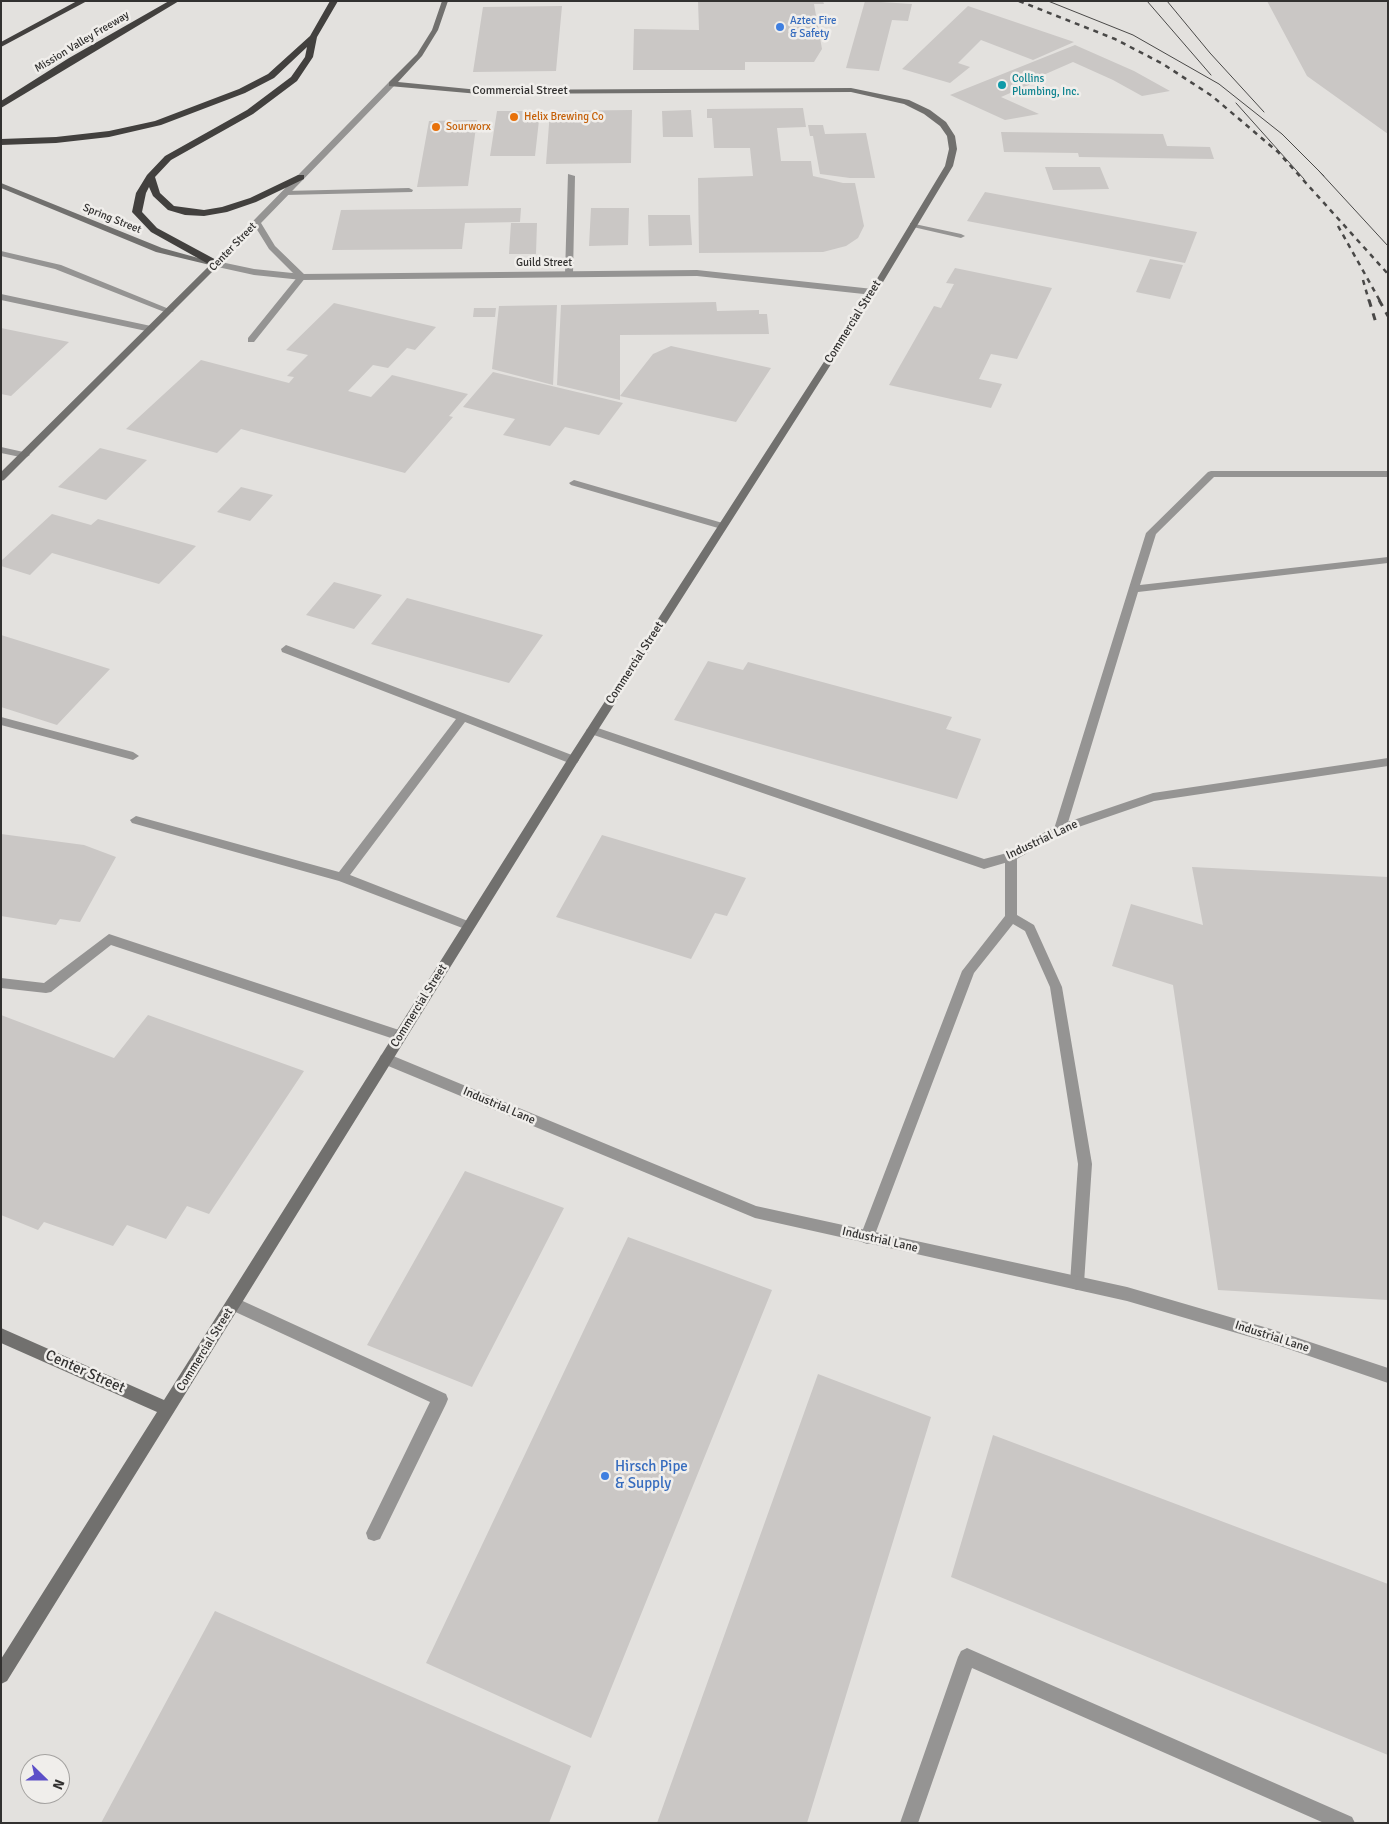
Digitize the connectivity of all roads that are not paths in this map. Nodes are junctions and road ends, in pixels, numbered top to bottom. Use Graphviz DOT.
graph roads {
  1 [pos="83,1"];
  2 [pos="175,1"];
  3 [pos="334,1"];
  4 [pos="445,1"];
  5 [pos="313,37"];
  6 [pos="1,45"];
  7 [pos="392,84"];
  8 [pos="1,105"];
  9 [pos="1,142"];
  10 [pos="571,176"];
  11 [pos="150,177"];
  12 [pos="302,177"];
  13 [pos="3,186"];
  14 [pos="409,190"];
  15 [pos="286,193"];
  16 [pos="256,223"];
  17 [pos="913,226"];
  18 [pos="961,236"];
  19 [pos="1,253"];
  20 [pos="216,264"];
  21 [pos="569,274"];
  22 [pos="302,277"];
  23 [pos="873,292"];
  24 [pos="1,297"];
  25 [pos="170,311"];
  26 [pos="151,329"];
  27 [pos="251,340"];
  28 [pos="1,450"];
  29 [pos="25,455"];
  30 [pos="1388,474"];
  31 [pos="1,478"];
  32 [pos="574,483"];
  33 [pos="722,526"];
  34 [pos="1388,560"];
  35 [pos="1134,589"];
  36 [pos="286,648"];
  37 [pos="464,717"];
  38 [pos="1,720"];
  39 [pos="592,730"];
  40 [pos="133,756"];
  41 [pos="573,760"];
  42 [pos="1388,762"];
  43 [pos="136,820"];
  44 [pos="1060,829"];
  45 [pos="1011,856"];
  46 [pos="342,877"];
  47 [pos="1011,917"];
  48 [pos="469,926"];
  49 [pos="1,983"];
  50 [pos="400,1036"];
  51 [pos="386,1059"];
  52 [pos="867,1237"];
  53 [pos="1077,1283"];
  54 [pos="234,1304"];
  55 [pos="1,1335"];
  56 [pos="1388,1376"];
  57 [pos="168,1410"];
  58 [pos="374,1533"];
  59 [pos="1,1675"];
  60 [pos="909,1823"];
  61 [pos="1346,1823"];
  1 -- 6 [label="highway"];
  2 -- 8 [label="highway, Mission Valley Freeway"];
  3 -- 5 [label="highway"];
  4 -- 7 [label="main road, Center Street"];
  5 -- 9 [label="highway"];
  5 -- 11 [label="highway"];
  7 -- 12 [label="street, Center Street"];
  7 -- 17 [label="main road, Commercial Street"];
  10 -- 21 [label="street"];
  11 -- 12 [label="highway"];
  11 -- 20 [label="highway"];
  12 -- 15 [label="street, Center Street"];
  13 -- 20 [label="main road, Spring Street"];
  14 -- 15 [label="street"];
  15 -- 16 [label="street, Center Street"];
  16 -- 20 [label="street, Center Street"];
  16 -- 22 [label="street"];
  17 -- 18 [label="street"];
  17 -- 23 [label="main road, Commercial Street"];
  19 -- 25 [label="street"];
  20 -- 22 [label="street, Guild Street"];
  20 -- 25 [label="main road, Center Street"];
  21 -- 22 [label="street, Guild Street"];
  21 -- 23 [label="street, Guild Street"];
  22 -- 27 [label="street"];
  23 -- 33 [label="main road, Commercial Street"];
  24 -- 26 [label="street"];
  25 -- 26 [label="main road, Center Street"];
  26 -- 29 [label="main road, Center Street"];
  28 -- 29 [label="street"];
  29 -- 31 [label="main road, Center Street"];
  30 -- 35 [label="street"];
  32 -- 33 [label="street"];
  33 -- 39 [label="main road, Commercial Street"];
  34 -- 35 [label="street"];
  35 -- 44 [label="street"];
  36 -- 37 [label="street"];
  37 -- 41 [label="street"];
  37 -- 46 [label="street"];
  38 -- 40 [label="street"];
  39 -- 41 [label="main road, Commercial Street"];
  39 -- 45 [label="street, Industrial Lane"];
  41 -- 48 [label="main road, Commercial Street"];
  42 -- 44 [label="street, Industrial Lane"];
  43 -- 46 [label="street"];
  44 -- 45 [label="street, Industrial Lane"];
  45 -- 47 [label="street"];
  46 -- 48 [label="street"];
  47 -- 52 [label="street"];
  47 -- 53 [label="street"];
  48 -- 50 [label="main road, Commercial Street"];
  49 -- 50 [label="street"];
  50 -- 51 [label="main road, Commercial Street"];
  51 -- 52 [label="street, Industrial Lane"];
  51 -- 54 [label="main road, Commercial Street"];
  52 -- 53 [label="street, Industrial Lane"];
  53 -- 56 [label="street, Industrial Lane"];
  54 -- 57 [label="main road, Commercial Street"];
  54 -- 58 [label="street"];
  55 -- 57 [label="main road, Center Street"];
  57 -- 59 [label="main road, Commercial Street"];
  60 -- 61 [label="street"];
}
